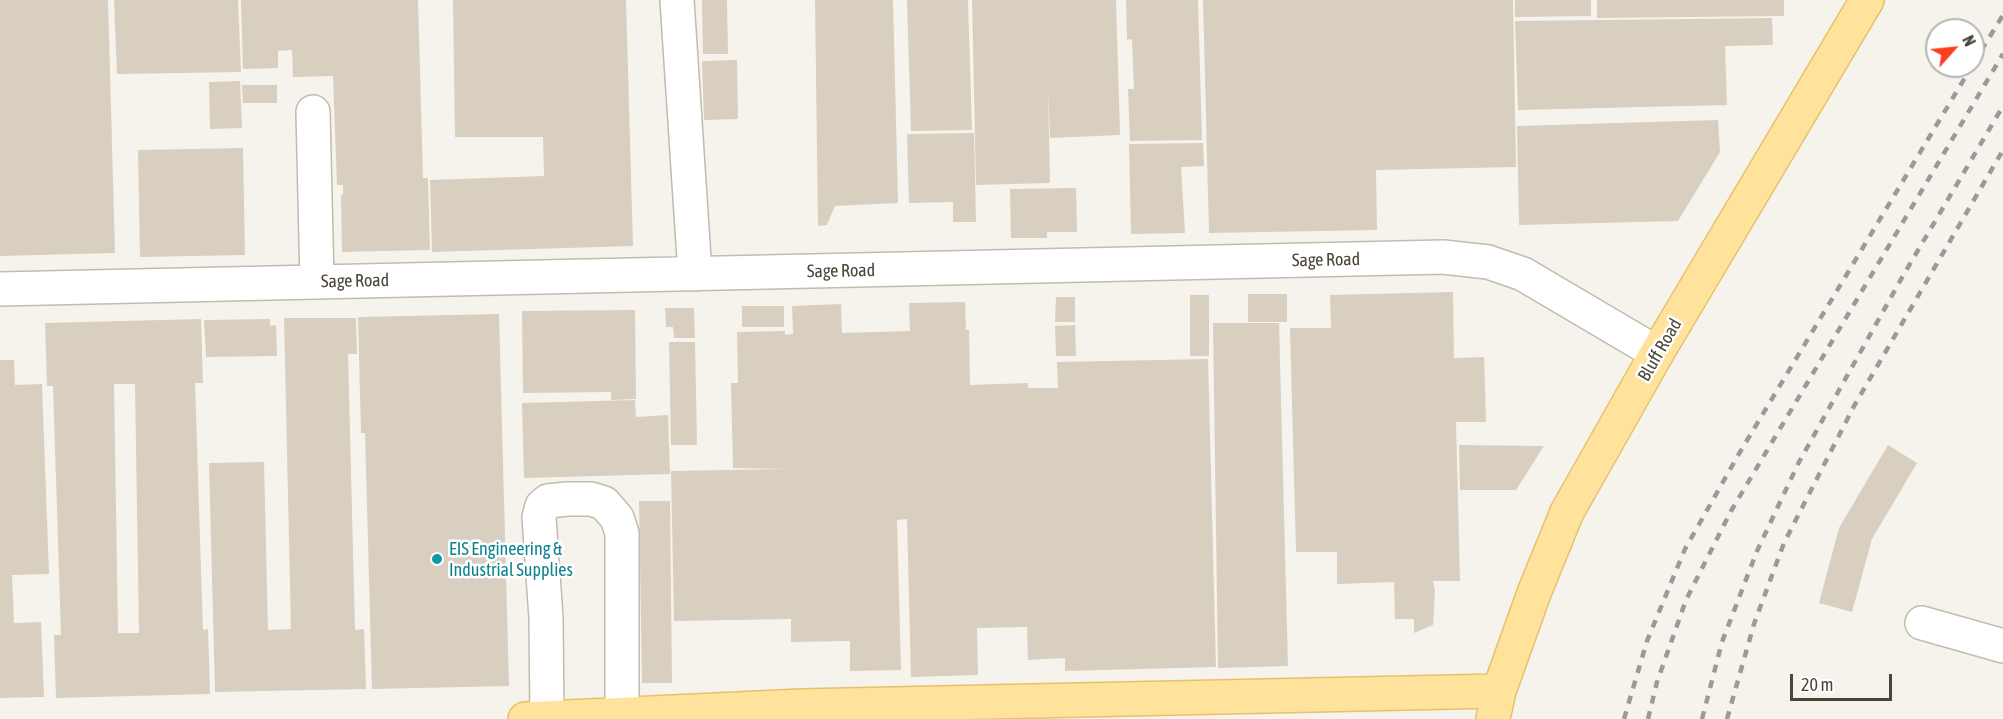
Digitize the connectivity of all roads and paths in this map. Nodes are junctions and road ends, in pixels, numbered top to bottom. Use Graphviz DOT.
graph roads {
  1 [pos="677,0"];
  2 [pos="1867,0"];
  3 [pos="313,112"];
  4 [pos="695,274"];
  5 [pos="317,282"];
  6 [pos="0,289"];
  7 [pos="1657,354"];
  8 [pos="1922,623"];
  9 [pos="2003,646"];
  10 [pos="1496,705"];
  11 [pos="622,715"];
  12 [pos="536,718"];
  1 -- 4 [label="street"];
  2 -- 7 [label="main road, Bluff Road"];
  3 -- 5 [label="street"];
  4 -- 5 [label="street, Sage Road"];
  4 -- 7 [label="street, Sage Road"];
  5 -- 6 [label="street, Sage Road"];
  7 -- 10 [label="main road, Bluff Road"];
  8 -- 9 [label="street"];
  10 -- 11 [label="main road"];
  11 -- 12 [label="main road"];
  11 -- 12 [label="street"];
}
